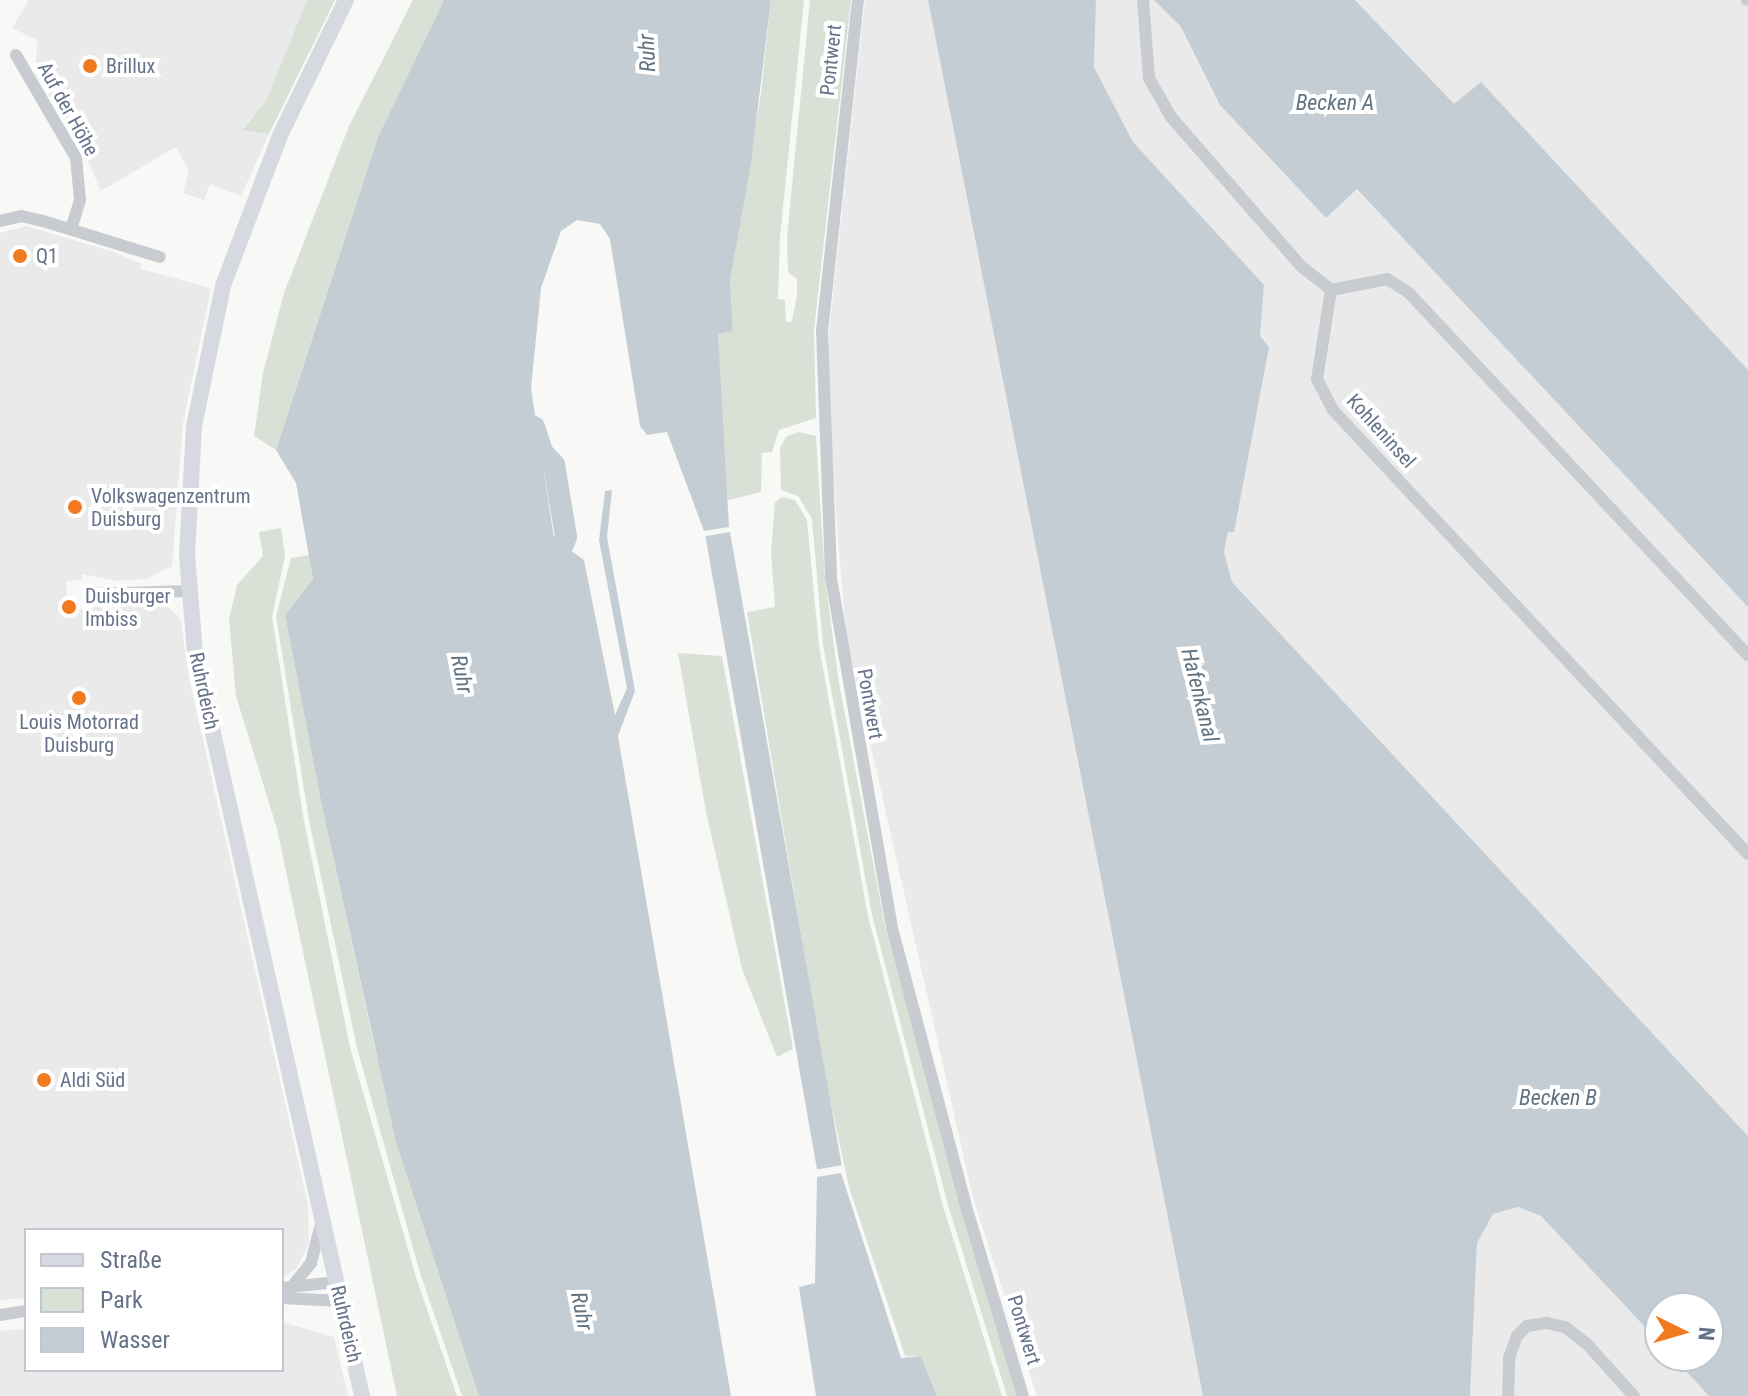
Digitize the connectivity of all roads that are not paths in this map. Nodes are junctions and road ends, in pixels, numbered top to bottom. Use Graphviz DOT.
graph roads {
  1 [pos="346,0"];
  2 [pos="858,0"];
  3 [pos="1143,0"];
  4 [pos="16,55"];
  5 [pos="0,221"];
  6 [pos="71,229"];
  7 [pos="160,257"];
  8 [pos="1331,290"];
  9 [pos="189,591"];
  10 [pos="90,594"];
  11 [pos="1748,655"];
  12 [pos="1748,854"];
  13 [pos="322,1220"];
  14 [pos="336,1282"];
  15 [pos="288,1286"];
  16 [pos="284,1298"];
  17 [pos="341,1301"];
  18 [pos="24,1311"];
  19 [pos="0,1315"];
  20 [pos="362,1396"];
  21 [pos="1023,1396"];
  22 [pos="1508,1396"];
  23 [pos="1634,1396"];
  1 -- 9 [label="main road, Ruhrdeich"];
  2 -- 21 [label="street, Pontwert"];
  3 -- 8 [label="street"];
  4 -- 6 [label="street, Auf der Höhe"];
  5 -- 6 [label="street"];
  6 -- 7 [label="street"];
  8 -- 11 [label="street"];
  8 -- 12 [label="street, Kohleninsel"];
  9 -- 10 [label="street"];
  9 -- 13 [label="main road, Ruhrdeich"];
  13 -- 14 [label="main road, Ruhrdeich"];
  13 -- 15 [label="street"];
  14 -- 15 [label="street"];
  14 -- 17 [label="main road, Ruhrdeich"];
  16 -- 17 [label="street"];
  17 -- 20 [label="main road, Ruhrdeich"];
  18 -- 19 [label="street"];
  22 -- 23 [label="street"];
}
